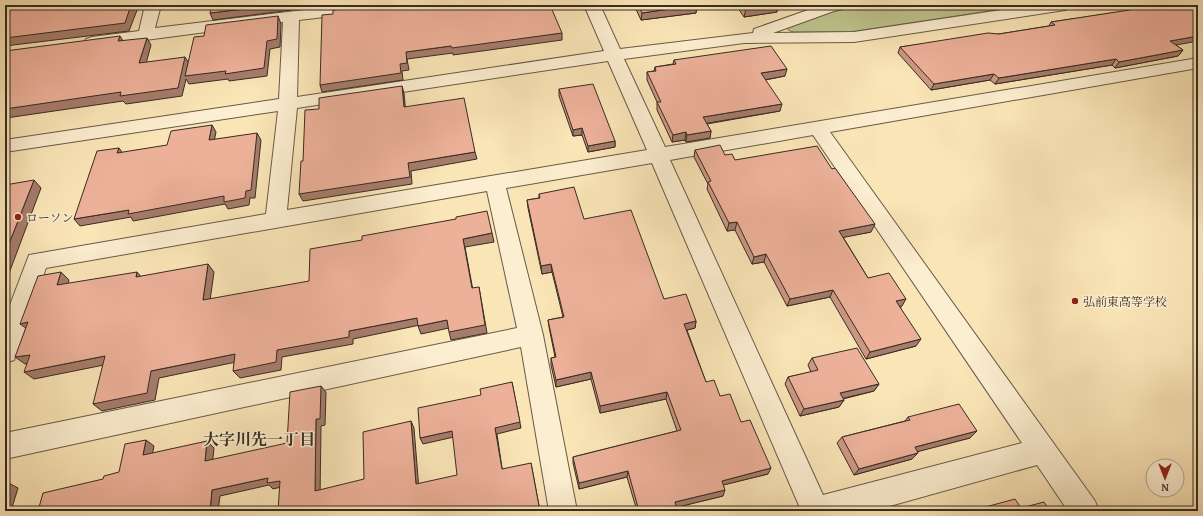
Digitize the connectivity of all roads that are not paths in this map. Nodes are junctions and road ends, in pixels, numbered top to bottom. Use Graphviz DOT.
graph roads {
  1 [pos="153,5"];
  2 [pos="384,5"];
  3 [pos="592,5"];
  4 [pos="843,5"];
  5 [pos="1065,5"];
  6 [pos="291,16"];
  7 [pos="146,34"];
  8 [pos="744,38"];
  9 [pos="81,44"];
  10 [pos="614,55"];
  11 [pos="1198,63"];
  12 [pos="288,105"];
  13 [pos="818,128"];
  14 [pos="5,146"];
  15 [pos="658,155"];
  16 [pos="496,183"];
  17 [pos="276,220"];
  18 [pos="531,335"];
  19 [pos="5,352"];
  20 [pos="5,446"];
  21 [pos="1043,450"];
  22 [pos="563,511"];
  23 [pos="815,511"];
  24 [pos="1085,511"];
  1 -- 7 [label="street"];
  2 -- 6 [label="street"];
  3 -- 10 [label="street"];
  4 -- 8 [label="street"];
  5 -- 8 [label="street"];
  6 -- 7 [label="street"];
  6 -- 12 [label="street"];
  7 -- 9 [label="street"];
  8 -- 10 [label="street"];
  10 -- 12 [label="street"];
  10 -- 15 [label="street"];
  11 -- 13 [label="street"];
  12 -- 14 [label="street"];
  12 -- 17 [label="street"];
  13 -- 15 [label="street"];
  13 -- 21 [label="street"];
  15 -- 16 [label="street"];
  15 -- 23 [label="street"];
  16 -- 17 [label="street"];
  16 -- 18 [label="street"];
  17 -- 19 [label="street"];
  18 -- 20 [label="street"];
  18 -- 22 [label="street"];
  21 -- 23 [label="street"];
  21 -- 24 [label="street"];
}
